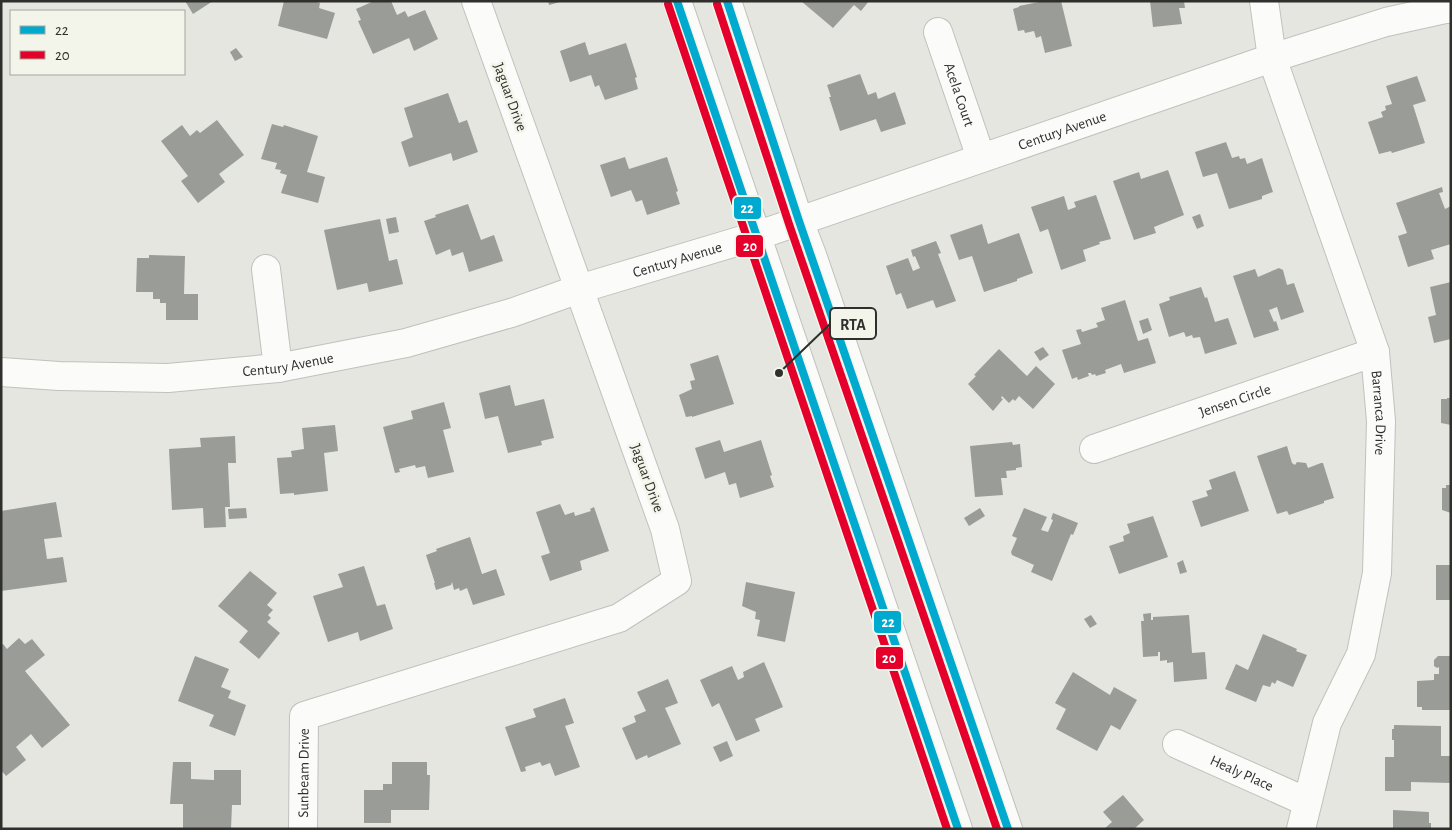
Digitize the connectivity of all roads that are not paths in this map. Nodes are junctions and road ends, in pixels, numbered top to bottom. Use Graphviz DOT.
graph roads {
  1 [pos="476,1"];
  2 [pos="678,1"];
  3 [pos="727,1"];
  4 [pos="1264,1"];
  5 [pos="1451,10"];
  6 [pos="938,32"];
  7 [pos="1272,58"];
  8 [pos="981,158"];
  9 [pos="799,221"];
  10 [pos="756,236"];
  11 [pos="266,269"];
  12 [pos="579,289"];
  13 [pos="1375,352"];
  14 [pos="278,368"];
  15 [pos="1,372"];
  16 [pos="1094,449"];
  17 [pos="304,716"];
  18 [pos="1177,744"];
  19 [pos="1306,802"];
  20 [pos="303,829"];
  21 [pos="958,829"];
  22 [pos="1008,829"];
  23 [pos="1301,829"];
  1 -- 12 [label="street, Jaguar Drive"];
  2 -- 10 [label="street"];
  3 -- 9 [label="street"];
  4 -- 7 [label="street, Barranca Drive"];
  5 -- 7 [label="street, Century Avenue"];
  6 -- 8 [label="street, Acela Court"];
  7 -- 8 [label="street, Century Avenue"];
  7 -- 13 [label="street, Barranca Drive"];
  8 -- 9 [label="street, Century Avenue"];
  9 -- 10 [label="street, Century Avenue"];
  9 -- 22 [label="street"];
  10 -- 12 [label="street, Century Avenue"];
  10 -- 21 [label="street"];
  11 -- 14 [label="street"];
  12 -- 14 [label="street, Century Avenue"];
  12 -- 17 [label="street, Jaguar Drive"];
  13 -- 16 [label="street, Jensen Circle"];
  13 -- 19 [label="street, Barranca Drive"];
  14 -- 15 [label="street, Century Avenue"];
  17 -- 20 [label="street, Sunbeam Drive"];
  18 -- 19 [label="street, Healy Place"];
  19 -- 23 [label="street, Barranca Drive"];
}
